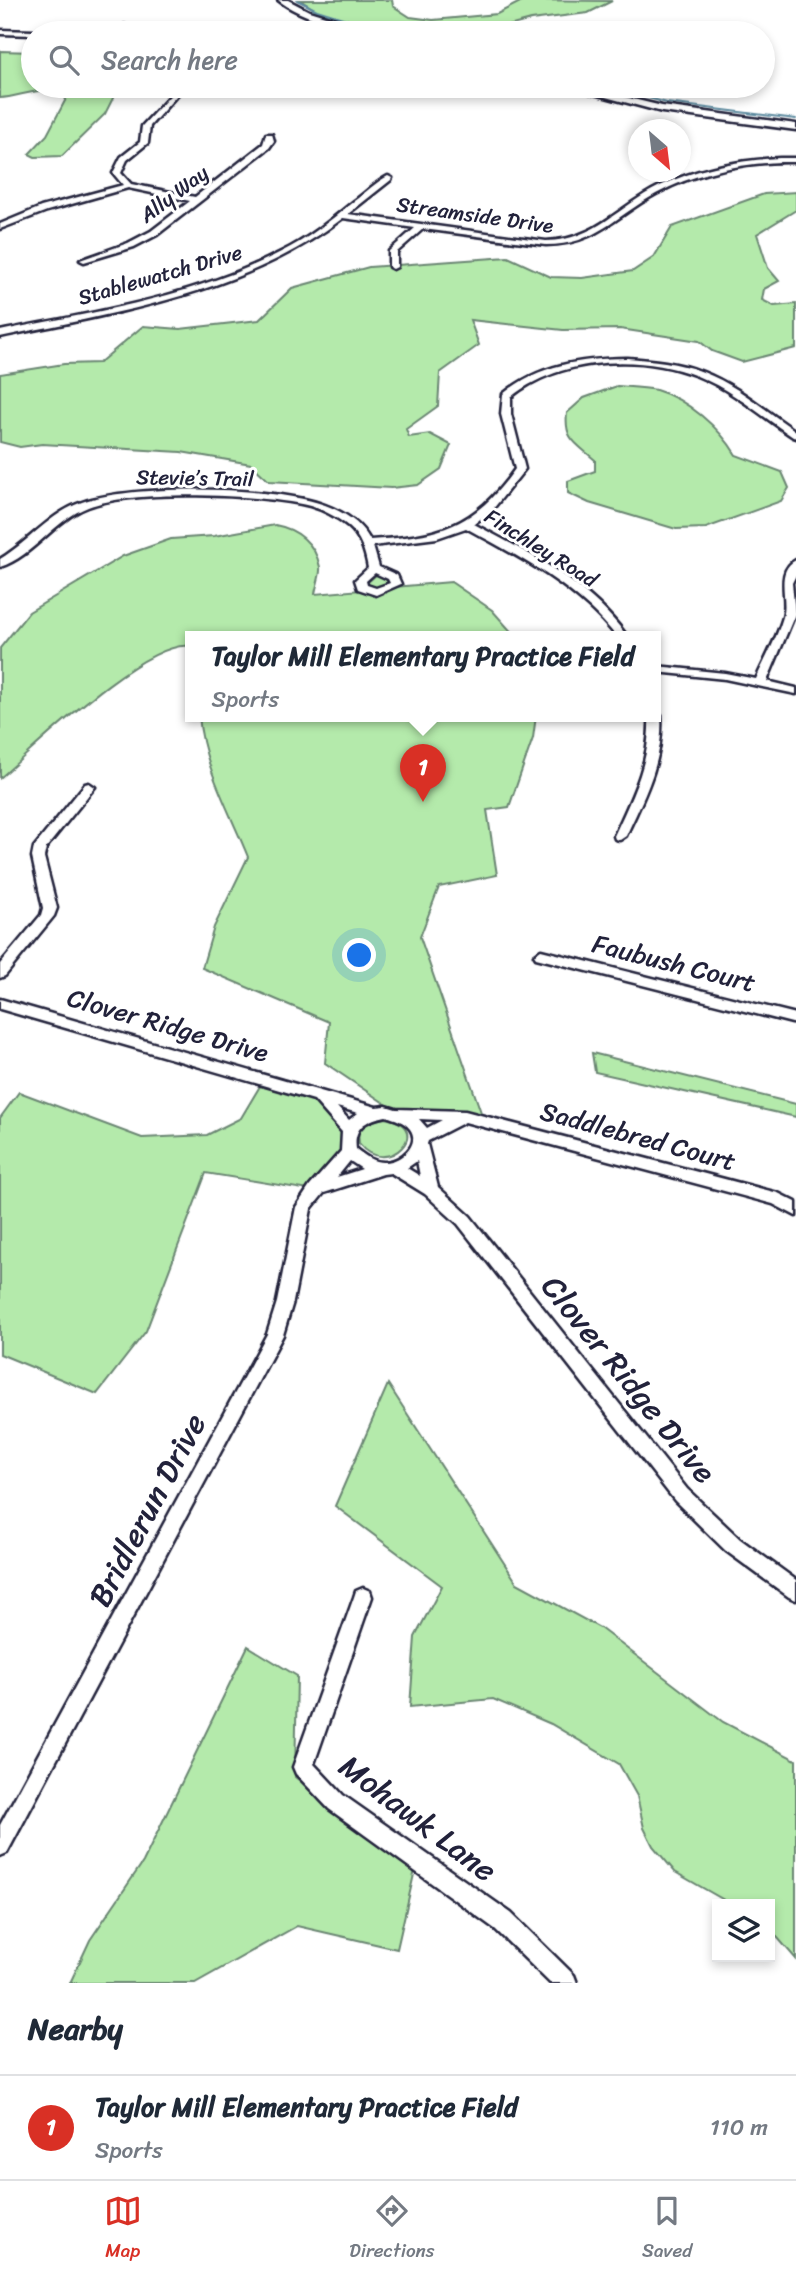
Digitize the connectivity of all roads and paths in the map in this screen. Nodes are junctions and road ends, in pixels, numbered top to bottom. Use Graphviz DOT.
graph roads {
  1 [pos="282,0"];
  2 [pos="334,21"];
  3 [pos="0,32"];
  4 [pos="21,33"];
  5 [pos="171,98"];
  6 [pos="614,98"];
  7 [pos="796,127"];
  8 [pos="269,136"];
  9 [pos="796,160"];
  10 [pos="388,178"];
  11 [pos="128,186"];
  12 [pos="195,200"];
  13 [pos="340,215"];
  14 [pos="423,225"];
  15 [pos="0,227"];
  16 [pos="84,260"];
  17 [pos="393,267"];
  18 [pos="0,334"];
  19 [pos="796,435"];
  20 [pos="467,524"];
  21 [pos="368,543"];
  22 [pos="796,563"];
  23 [pos="0,564"];
  24 [pos="374,569"];
  25 [pos="618,631"];
  26 [pos="661,669"];
  27 [pos="760,684"];
  28 [pos="796,691"];
  29 [pos="655,722"];
  30 [pos="89,787"];
  31 [pos="620,835"];
  32 [pos="541,955"];
  33 [pos="0,974"];
  34 [pos="0,1004"];
  35 [pos="796,1019"];
  36 [pos="320,1098"];
  37 [pos="373,1112"];
  38 [pos="399,1113"];
  39 [pos="464,1116"];
  40 [pos="348,1129"];
  41 [pos="422,1142"];
  42 [pos="349,1152"];
  43 [pos="387,1168"];
  44 [pos="431,1190"];
  45 [pos="315,1191"];
  46 [pos="796,1210"];
  47 [pos="796,1591"];
  48 [pos="363,1597"];
  49 [pos="0,1846"];
  50 [pos="566,1983"];
  1 -- 2 [label="main road"];
  3 -- 4 [label="street"];
  5 -- 11 [label="street"];
  6 -- 7 [label="main road"];
  8 -- 12 [label="street, Ally Way"];
  9 -- 14 [label="street, Streamside Drive"];
  10 -- 13 [label="street, Stablewatch Drive"];
  11 -- 12 [label="street"];
  11 -- 15 [label="street"];
  12 -- 16 [label="street, Ally Way"];
  13 -- 14 [label="street, Streamside Drive"];
  13 -- 18 [label="street, Stablewatch Drive"];
  14 -- 17 [label="street"];
  19 -- 20 [label="street"];
  20 -- 21 [label="street"];
  20 -- 25 [label="street, Finchley Road"];
  21 -- 23 [label="street, Stevie’s Trail"];
  21 -- 24 [label="street"];
  22 -- 27 [label="street"];
  26 -- 27 [label="street"];
  27 -- 28 [label="street"];
  29 -- 31 [label="street"];
  30 -- 33 [label="street"];
  32 -- 35 [label="street, Faubush Court"];
  34 -- 36 [label="street, Clover Ridge Drive"];
  36 -- 37 [label="street, Clover Ridge Drive"];
  36 -- 40 [label="street"];
  37 -- 38 [label="street, Clover Ridge Drive"];
  37 -- 40 [label="street"];
  38 -- 39 [label="street, Saddlebred Court"];
  38 -- 41 [label="street"];
  39 -- 41 [label="street"];
  39 -- 46 [label="street, Saddlebred Court"];
  40 -- 42 [label="street"];
  41 -- 43 [label="street"];
  41 -- 44 [label="street"];
  42 -- 43 [label="street, Clover Ridge Drive"];
  42 -- 45 [label="street, Bridlerun Drive"];
  43 -- 44 [label="street, Clover Ridge Drive"];
  43 -- 45 [label="street"];
  44 -- 47 [label="street, Clover Ridge Drive"];
  45 -- 49 [label="street, Bridlerun Drive"];
  48 -- 50 [label="street, Mohawk Lane"];
}
